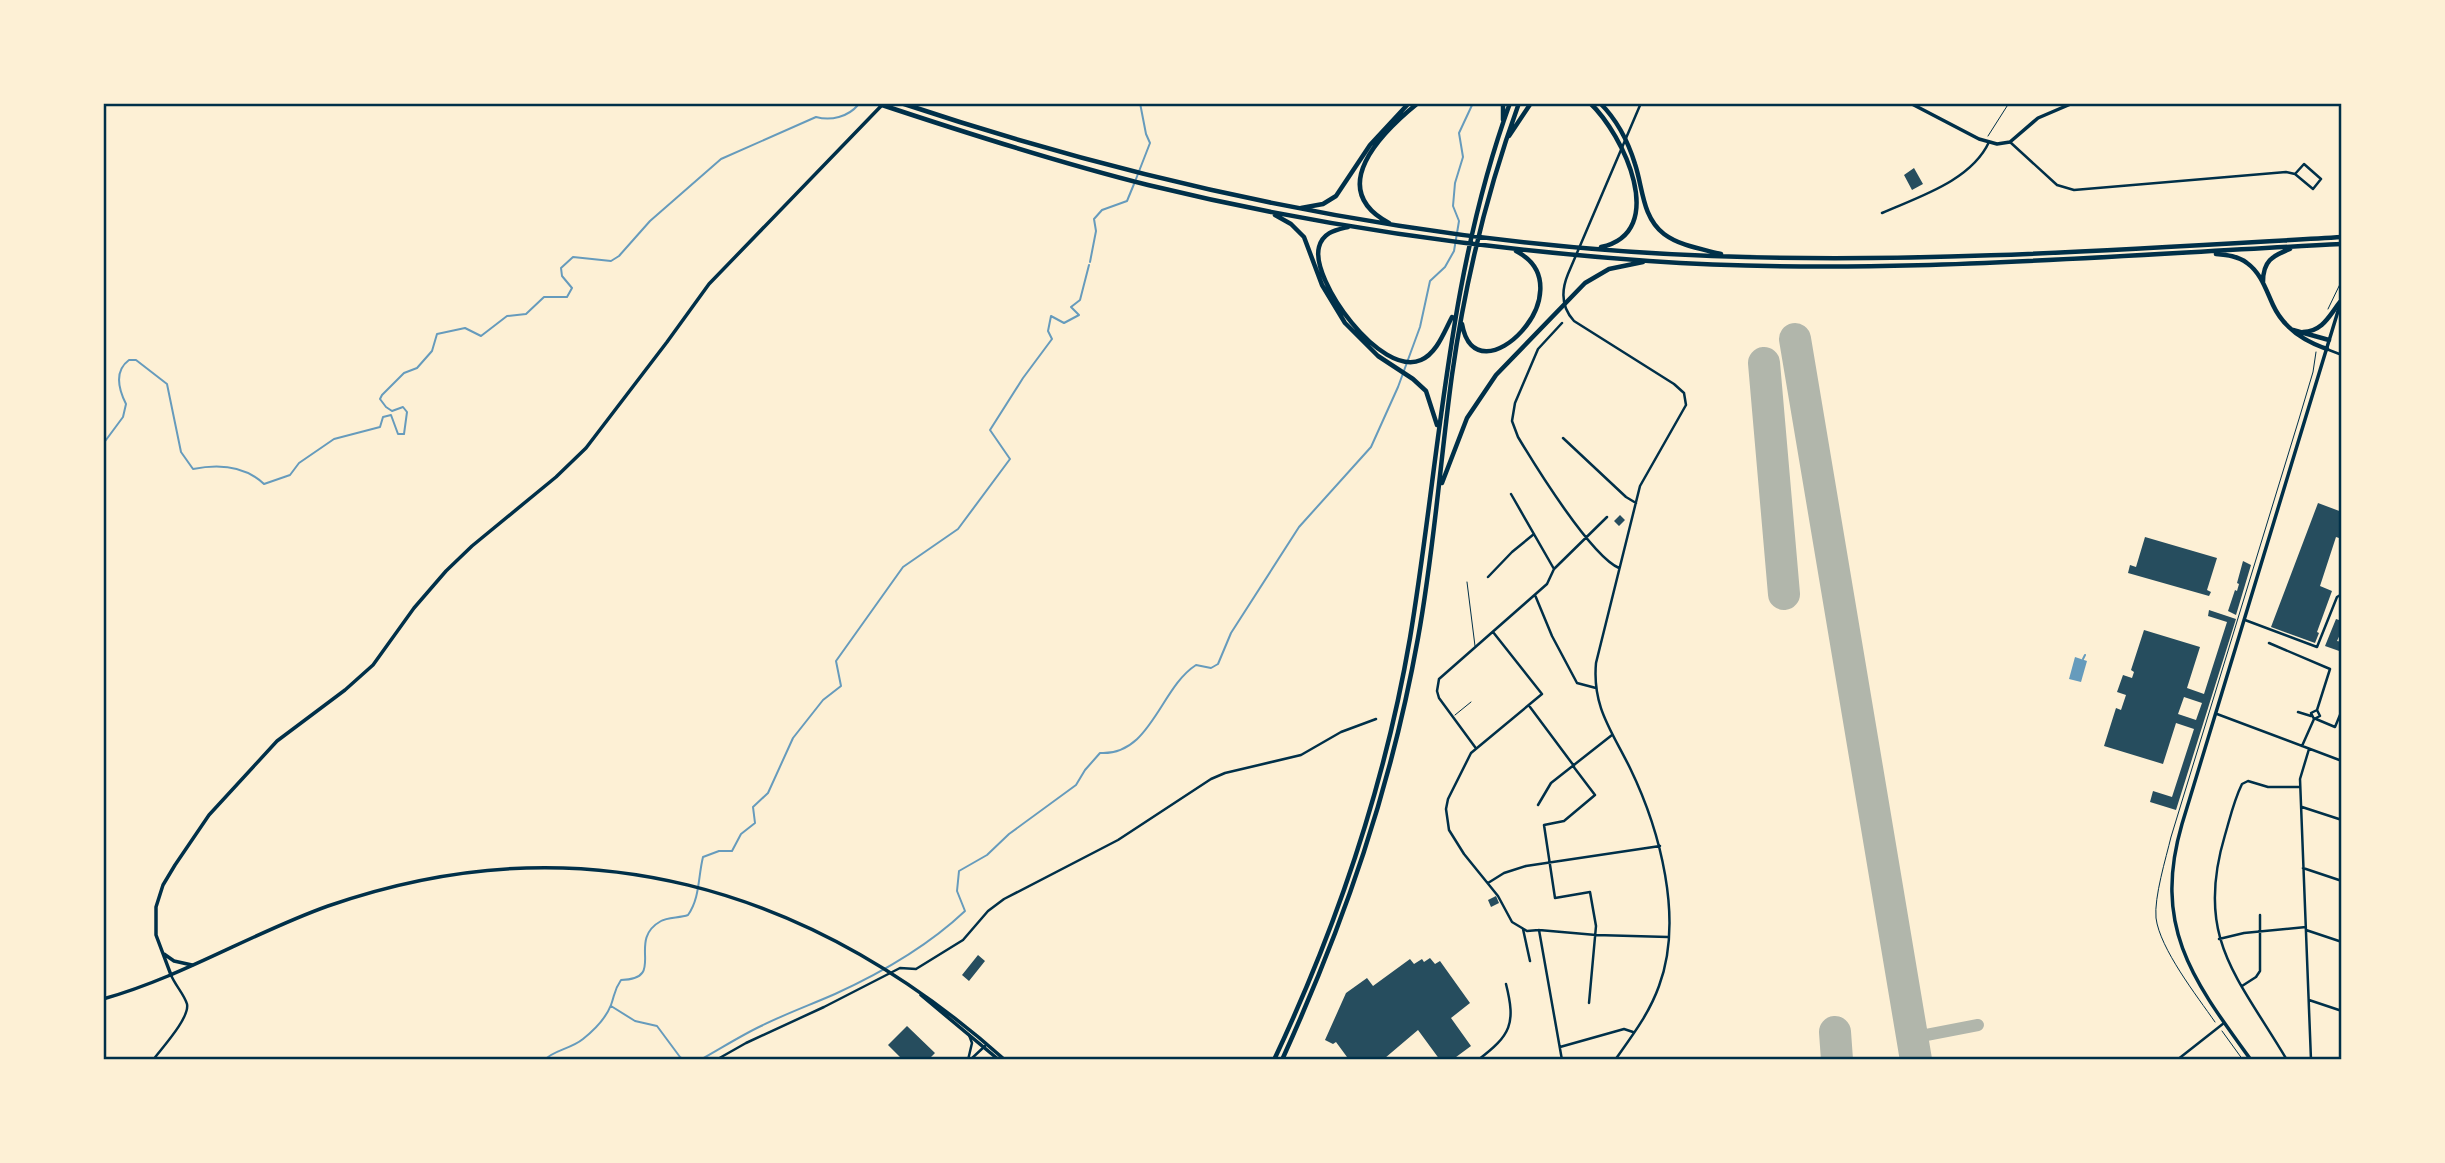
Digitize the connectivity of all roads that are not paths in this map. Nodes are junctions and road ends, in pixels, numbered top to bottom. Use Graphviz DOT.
graph roads {
  1 [pos="876,103"];
  2 [pos="884,103"];
  3 [pos="901,103"];
  4 [pos="1409,103"];
  5 [pos="1418,103"];
  6 [pos="1503,103"];
  7 [pos="1510,103"];
  8 [pos="1519,103"];
  9 [pos="1531,103"];
  10 [pos="1590,103"];
  11 [pos="1600,103"];
  12 [pos="1641,103"];
  13 [pos="1910,103"];
  14 [pos="2074,103"];
  15 [pos="1503,124"];
  16 [pos="1987,142"];
  17 [pos="2010,142"];
  18 [pos="1504,146"];
  19 [pos="1628,153"];
  20 [pos="2295,174"];
  21 [pos="1295,209"];
  22 [pos="1270,212"];
  23 [pos="1882,214"];
  24 [pos="1393,226"];
  25 [pos="1350,227"];
  26 [pos="2342,237"];
  27 [pos="2342,244"];
  28 [pos="2294,247"];
  29 [pos="1512,249"];
  30 [pos="1591,249"];
  31 [pos="2208,252"];
  32 [pos="1729,257"];
  33 [pos="1651,261"];
  34 [pos="2263,282"];
  35 [pos="2341,300"];
  36 [pos="1456,310"];
  37 [pos="1461,320"];
  38 [pos="1562,323"];
  39 [pos="2291,329"];
  40 [pos="2303,332"];
  41 [pos="2329,340"];
  42 [pos="2327,349"];
  43 [pos="2342,355"];
  44 [pos="1438,429"];
  45 [pos="1563,438"];
  46 [pos="1511,494"];
  47 [pos="1438,498"];
  48 [pos="1636,503"];
  49 [pos="1607,517"];
  50 [pos="1534,534"];
  51 [pos="1588,537"];
  52 [pos="1619,568"];
  53 [pos="1555,569"];
  54 [pos="1488,578"];
  55 [pos="1467,582"];
  56 [pos="2342,594"];
  57 [pos="1535,595"];
  58 [pos="2244,619"];
  59 [pos="1493,632"];
  60 [pos="2269,643"];
  61 [pos="1475,647"];
  62 [pos="1596,688"];
  63 [pos="1471,702"];
  64 [pos="1529,706"];
  65 [pos="2317,710"];
  66 [pos="2342,710"];
  67 [pos="2298,712"];
  68 [pos="2217,714"];
  69 [pos="1453,716"];
  70 [pos="2313,718"];
  71 [pos="1376,719"];
  72 [pos="1612,735"];
  73 [pos="2302,746"];
  74 [pos="1476,748"];
  75 [pos="2309,749"];
  76 [pos="2342,761"];
  77 [pos="1573,766"];
  78 [pos="2300,787"];
  79 [pos="1538,806"];
  80 [pos="2301,807"];
  81 [pos="2342,820"];
  82 [pos="1660,846"];
  83 [pos="1549,863"];
  84 [pos="2303,868"];
  85 [pos="2342,881"];
  86 [pos="1488,883"];
  87 [pos="2260,915"];
  88 [pos="2306,928"];
  89 [pos="1523,929"];
  90 [pos="1539,930"];
  91 [pos="2260,931"];
  92 [pos="1596,935"];
  93 [pos="1668,937"];
  94 [pos="2219,939"];
  95 [pos="2342,942"];
  96 [pos="162,953"];
  97 [pos="1531,961"];
  98 [pos="194,965"];
  99 [pos="171,975"];
  100 [pos="1506,984"];
  101 [pos="2242,986"];
  102 [pos="914,989"];
  103 [pos="103,999"];
  104 [pos="2309,1000"];
  105 [pos="1589,1003"];
  106 [pos="2342,1011"];
  107 [pos="2224,1023"];
  108 [pos="965,1029"];
  109 [pos="1634,1033"];
  110 [pos="986,1045"];
  111 [pos="1560,1047"];
  112 [pos="153,1060"];
  113 [pos="716,1060"];
  114 [pos="969,1060"];
  115 [pos="999,1060"];
  116 [pos="1005,1060"];
  117 [pos="1274,1060"];
  118 [pos="1282,1060"];
  119 [pos="1478,1060"];
  120 [pos="1562,1060"];
  121 [pos="1615,1060"];
  122 [pos="2176,1060"];
  123 [pos="2250,1060"];
  124 [pos="2287,1060"];
  125 [pos="2311,1060"];
  1 -- 22 [label="highway"];
  2 -- 96 [label="main road"];
  3 -- 21 [label="highway"];
  4 -- 21 [label="highway"];
  5 -- 24 [label="highway"];
  6 -- 15 [label="highway"];
  7 -- 15 [label="highway"];
  8 -- 18 [label="highway"];
  9 -- 18 [label="highway"];
  10 -- 19 [label="highway"];
  11 -- 19 [label="highway"];
  12 -- 48 [label="street"];
  13 -- 16 [label="main road"];
  14 -- 17 [label="main road"];
  15 -- 36 [label="highway"];
  16 -- 17 [label="main road"];
  16 -- 23 [label="street"];
  17 -- 20 [label="street"];
  18 -- 37 [label="highway"];
  19 -- 30 [label="highway"];
  19 -- 32 [label="highway"];
  20 -- 20 [label="street"];
  21 -- 24 [label="highway"];
  22 -- 25 [label="highway"];
  22 -- 44 [label="highway"];
  24 -- 30 [label="highway"];
  25 -- 29 [label="highway"];
  25 -- 36 [label="highway"];
  26 -- 32 [label="highway"];
  27 -- 28 [label="highway"];
  28 -- 31 [label="highway"];
  28 -- 34 [label="highway"];
  29 -- 33 [label="highway"];
  29 -- 37 [label="highway"];
  30 -- 32 [label="highway"];
  31 -- 33 [label="highway"];
  31 -- 34 [label="highway"];
  33 -- 47 [label="highway"];
  34 -- 39 [label="highway"];
  35 -- 40 [label="highway"];
  35 -- 41 [label="main road"];
  36 -- 44 [label="highway"];
  37 -- 47 [label="highway"];
  38 -- 51 [label="street"];
  39 -- 40 [label="highway"];
  39 -- 42 [label="highway"];
  40 -- 41 [label="highway"];
  41 -- 42 [label="main road"];
  42 -- 43 [label="street"];
  42 -- 58 [label="main road"];
  44 -- 117 [label="highway"];
  45 -- 48 [label="street"];
  46 -- 50 [label="street"];
  47 -- 118 [label="highway"];
  48 -- 52 [label="street"];
  49 -- 51 [label="street"];
  50 -- 53 [label="street"];
  50 -- 54 [label="street"];
  51 -- 52 [label="street"];
  51 -- 53 [label="street"];
  52 -- 62 [label="street"];
  53 -- 57 [label="street"];
  55 -- 61 [label="lane"];
  56 -- 58 [label="street"];
  57 -- 59 [label="street"];
  57 -- 62 [label="street"];
  58 -- 68 [label="main road"];
  59 -- 61 [label="street"];
  59 -- 64 [label="street"];
  60 -- 65 [label="street"];
  61 -- 69 [label="street"];
  62 -- 72 [label="street"];
  63 -- 69 [label="lane"];
  64 -- 74 [label="street"];
  64 -- 77 [label="street"];
  65 -- 70 [label="street"];
  65 -- 70 [label="street"];
  66 -- 70 [label="street"];
  67 -- 70 [label="street"];
  68 -- 73 [label="street"];
  68 -- 107 [label="main road"];
  69 -- 74 [label="street"];
  70 -- 73 [label="street"];
  71 -- 113 [label="street"];
  72 -- 77 [label="street"];
  72 -- 82 [label="street"];
  73 -- 75 [label="street"];
  74 -- 86 [label="street"];
  75 -- 76 [label="street"];
  75 -- 78 [label="street"];
  77 -- 79 [label="street"];
  77 -- 83 [label="street"];
  78 -- 80 [label="street"];
  78 -- 94 [label="street"];
  80 -- 81 [label="street"];
  80 -- 84 [label="street"];
  82 -- 83 [label="street"];
  82 -- 93 [label="street"];
  83 -- 86 [label="street"];
  83 -- 92 [label="street"];
  84 -- 85 [label="street"];
  84 -- 88 [label="street"];
  86 -- 89 [label="street"];
  87 -- 91 [label="street"];
  88 -- 91 [label="street"];
  88 -- 95 [label="street"];
  88 -- 104 [label="street"];
  89 -- 90 [label="street"];
  89 -- 97 [label="street"];
  90 -- 92 [label="street"];
  90 -- 111 [label="street"];
  91 -- 94 [label="street"];
  91 -- 101 [label="street"];
  92 -- 93 [label="street"];
  92 -- 105 [label="street"];
  93 -- 109 [label="street"];
  94 -- 101 [label="street"];
  96 -- 98 [label="main road"];
  96 -- 99 [label="main road"];
  98 -- 99 [label="main road"];
  98 -- 102 [label="main road"];
  99 -- 103 [label="main road"];
  99 -- 112 [label="street"];
  100 -- 119 [label="street"];
  101 -- 124 [label="street"];
  102 -- 108 [label="main road"];
  102 -- 110 [label="main road"];
  104 -- 106 [label="street"];
  104 -- 125 [label="street"];
  107 -- 122 [label="street"];
  107 -- 123 [label="main road"];
  108 -- 110 [label="main road"];
  108 -- 114 [label="street"];
  109 -- 111 [label="street"];
  109 -- 121 [label="street"];
  110 -- 114 [label="street"];
  110 -- 115 [label="main road"];
  110 -- 116 [label="main road"];
  111 -- 120 [label="street"];
}
